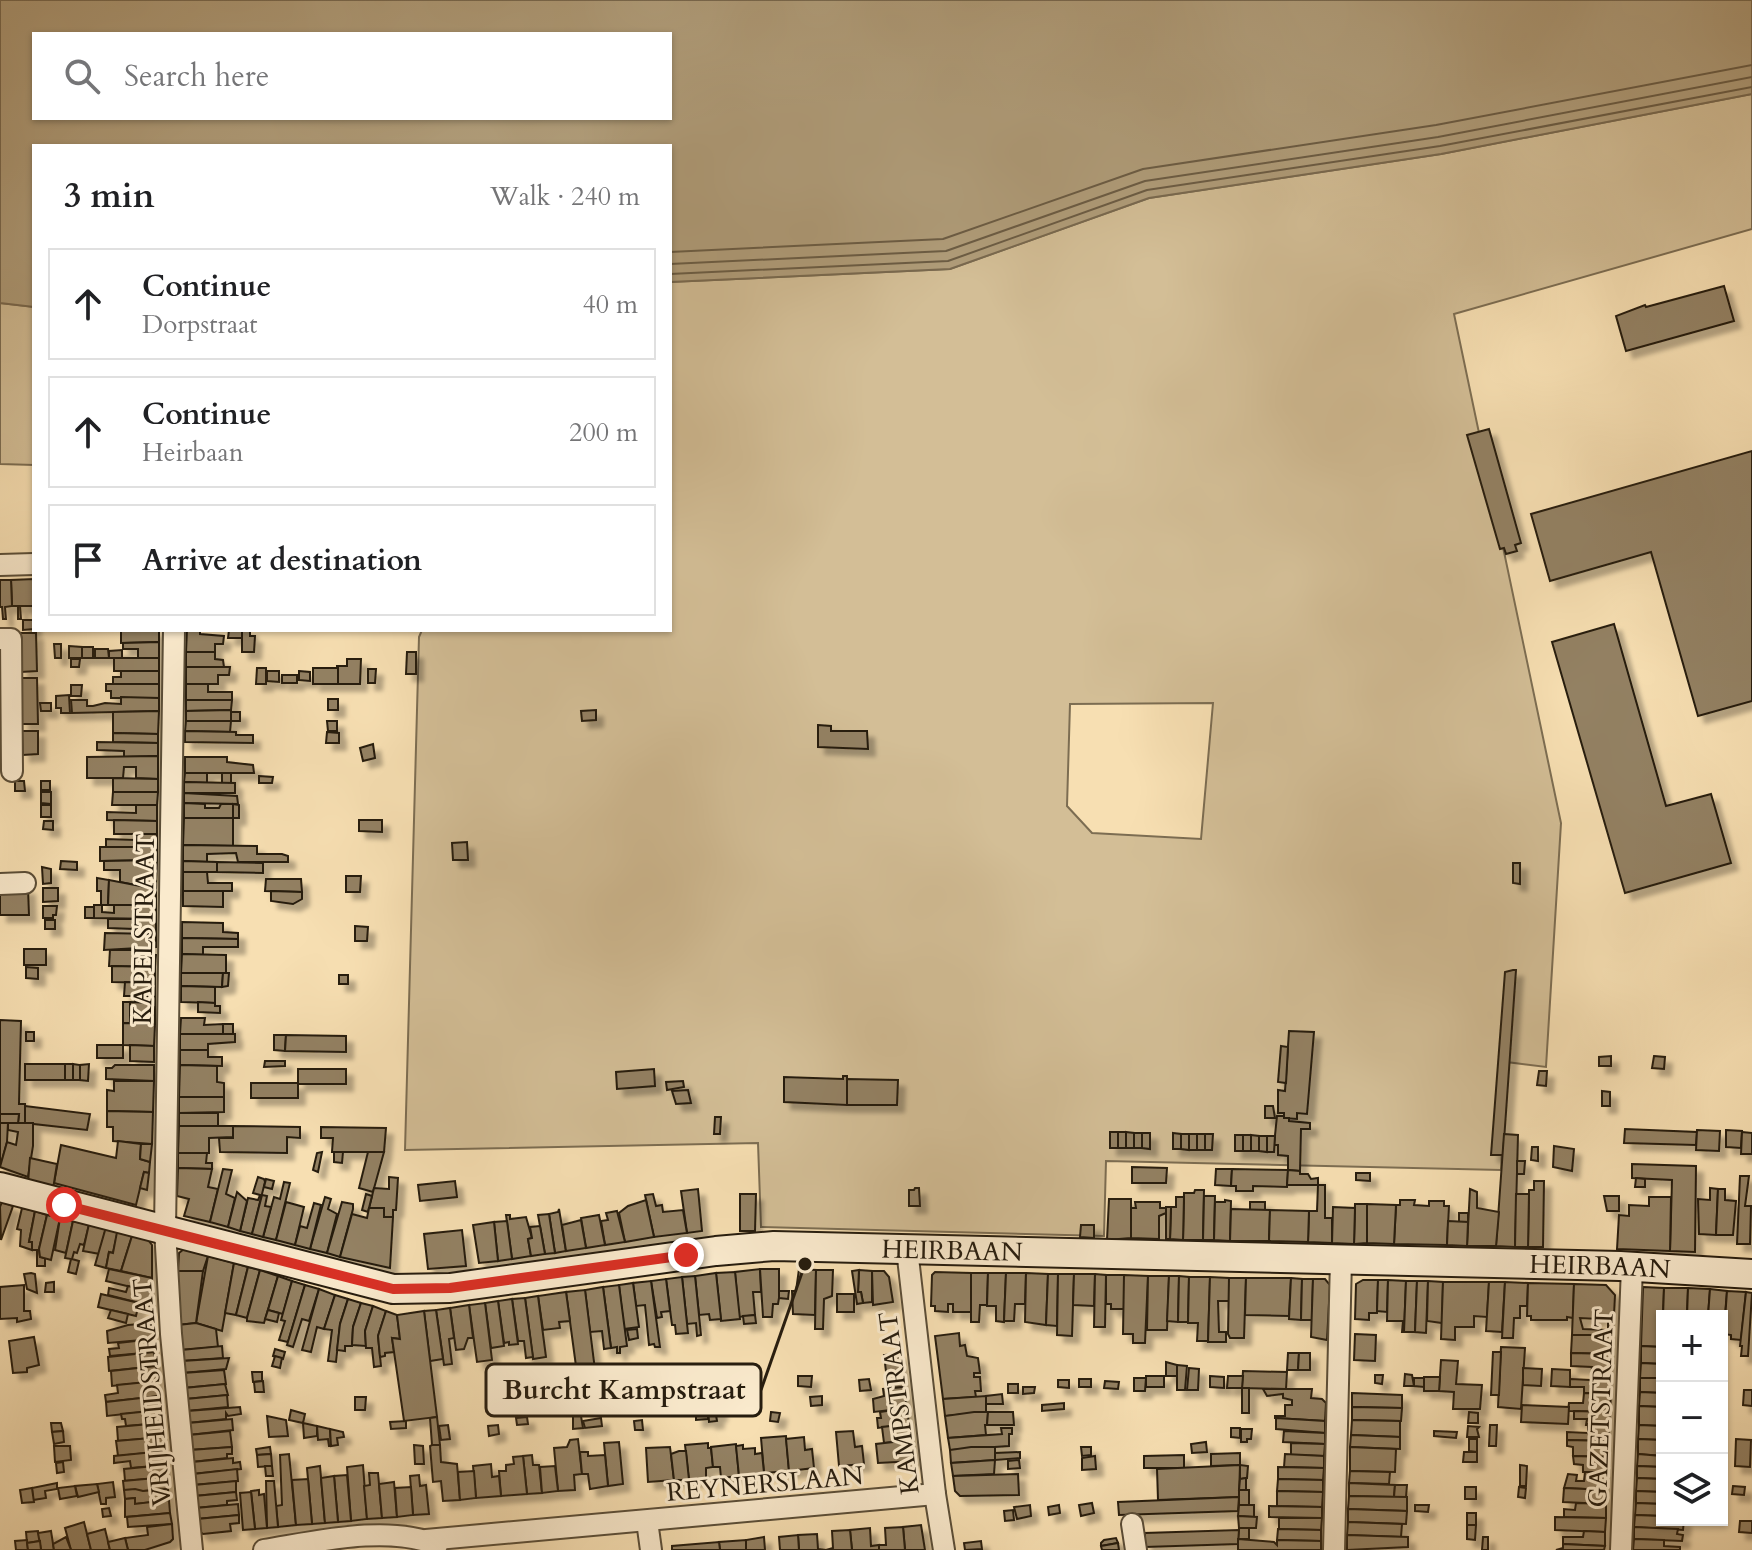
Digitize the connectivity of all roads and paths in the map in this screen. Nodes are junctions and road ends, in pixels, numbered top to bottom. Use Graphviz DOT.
graph roads {
  1 [pos="32,564"];
  2 [pos="0,565"];
  3 [pos="174,632"];
  4 [pos="0,639"];
  5 [pos="12,771"];
  6 [pos="25,883"];
  7 [pos="0,884"];
  8 [pos="0,1187"];
  9 [pos="165,1229"];
  10 [pos="907,1249"];
  11 [pos="1341,1259"];
  12 [pos="1632,1267"];
  13 [pos="1752,1274"];
  14 [pos="935,1494"];
  15 [pos="647,1521"];
  16 [pos="1132,1524"];
  17 [pos="426,1540"];
  18 [pos="192,1550"];
  19 [pos="264,1550"];
  20 [pos="450,1550"];
  21 [pos="651,1550"];
  22 [pos="944,1550"];
  23 [pos="1136,1550"];
  24 [pos="1334,1550"];
  25 [pos="1621,1550"];
  1 -- 2 [label="street"];
  3 -- 9 [label="street, KAPELSTRAAT"];
  4 -- 5 [label="street"];
  6 -- 7 [label="street"];
  8 -- 9 [label="street, HEIRBAAN"];
  9 -- 10 [label="street, HEIRBAAN"];
  9 -- 18 [label="street, VRIJHEIDSTRAAT"];
  10 -- 11 [label="street, HEIRBAAN"];
  10 -- 14 [label="street, KAMPSTRAAT"];
  11 -- 12 [label="street, HEIRBAAN"];
  11 -- 24 [label="street"];
  12 -- 13 [label="street, HEIRBAAN"];
  12 -- 25 [label="street, GAZETSTRAAT"];
  14 -- 15 [label="street, REYNERSLAAN"];
  14 -- 22 [label="street, KAMPSTRAAT"];
  15 -- 17 [label="street, REYNERSLAAN"];
  15 -- 21 [label="street, REYNERSLAAN"];
  16 -- 23 [label="street"];
  17 -- 19 [label="street"];
  17 -- 20 [label="street"];
}
